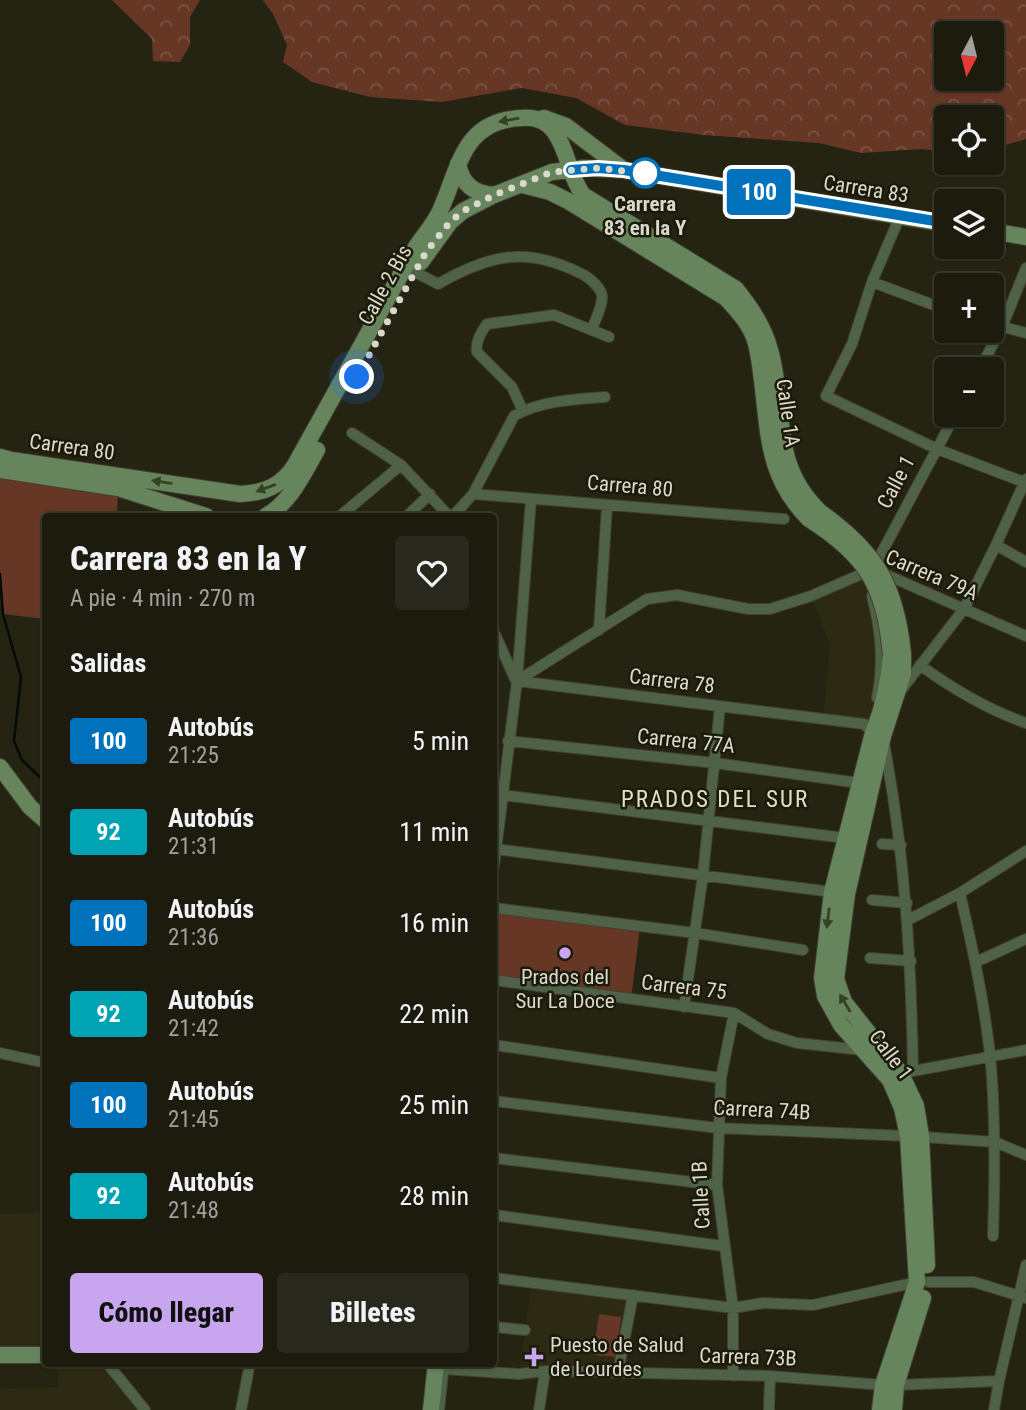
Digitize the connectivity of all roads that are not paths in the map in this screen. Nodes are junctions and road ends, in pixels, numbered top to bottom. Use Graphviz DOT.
graph roads {
  1 [pos="535,117"];
  2 [pos="458,164"];
  3 [pos="571,170"];
  4 [pos="624,170"];
  5 [pos="523,185"];
  6 [pos="494,195"];
  7 [pos="900,216"];
  8 [pos="934,221"];
  9 [pos="1004,233"];
  10 [pos="1026,237"];
  11 [pos="1026,268"];
  12 [pos="415,272"];
  13 [pos="872,282"];
  14 [pos="934,305"];
  15 [pos="1004,312"];
  16 [pos="1004,328"];
  17 [pos="592,329"];
  18 [pos="1026,333"];
  19 [pos="609,337"];
  20 [pos="605,397"];
  21 [pos="523,411"];
  22 [pos="949,427"];
  23 [pos="352,433"];
  24 [pos="937,449"];
  25 [pos="0,457"];
  26 [pos="295,465"];
  27 [pos="401,465"];
  28 [pos="0,470"];
  29 [pos="1025,481"];
  30 [pos="430,494"];
  31 [pos="473,494"];
  32 [pos="531,499"];
  33 [pos="607,506"];
  34 [pos="197,513"];
  35 [pos="272,513"];
  36 [pos="344,513"];
  37 [pos="410,513"];
  38 [pos="448,513"];
  39 [pos="454,513"];
  40 [pos="815,515"];
  41 [pos="783,519"];
  42 [pos="996,545"];
  43 [pos="1026,562"];
  44 [pos="868,571"];
  45 [pos="964,609"];
  46 [pos="599,629"];
  47 [pos="1026,636"];
  48 [pos="497,638"];
  49 [pos="897,654"];
  50 [pos="920,665"];
  51 [pos="517,681"];
  52 [pos="897,695"];
  53 [pos="720,706"];
  54 [pos="1026,723"];
  55 [pos="873,731"];
  56 [pos="508,741"];
  57 [pos="715,763"];
  58 [pos="0,767"];
  59 [pos="866,785"];
  60 [pos="502,795"];
  61 [pos="894,797"];
  62 [pos="42,818"];
  63 [pos="709,821"];
  64 [pos="497,834"];
  65 [pos="845,838"];
  66 [pos="882,844"];
  67 [pos="901,845"];
  68 [pos="497,849"];
  69 [pos="1026,851"];
  70 [pos="703,875"];
  71 [pos="832,891"];
  72 [pos="960,893"];
  73 [pos="872,900"];
  74 [pos="907,903"];
  75 [pos="497,908"];
  76 [pos="908,920"];
  77 [pos="695,933"];
  78 [pos="1026,939"];
  79 [pos="803,950"];
  80 [pos="870,958"];
  81 [pos="911,961"];
  82 [pos="976,962"];
  83 [pos="497,980"];
  84 [pos="684,1007"];
  85 [pos="734,1013"];
  86 [pos="497,1045"];
  87 [pos="862,1050"];
  88 [pos="1026,1050"];
  89 [pos="0,1053"];
  90 [pos="990,1056"];
  91 [pos="42,1062"];
  92 [pos="907,1072"];
  93 [pos="721,1077"];
  94 [pos="497,1101"];
  95 [pos="718,1128"];
  96 [pos="915,1136"];
  97 [pos="995,1142"];
  98 [pos="1026,1156"];
  99 [pos="497,1158"];
  100 [pos="716,1185"];
  101 [pos="497,1215"];
  102 [pos="993,1236"];
  103 [pos="723,1246"];
  104 [pos="1026,1265"];
  105 [pos="497,1278"];
  106 [pos="923,1282"];
  107 [pos="633,1295"];
  108 [pos="1022,1297"];
  109 [pos="733,1308"];
  110 [pos="497,1327"];
  111 [pos="525,1330"];
  112 [pos="42,1355"];
  113 [pos="0,1356"];
  114 [pos="110,1367"];
  115 [pos="249,1367"];
  116 [pos="441,1367"];
  117 [pos="441,1367"];
  118 [pos="458,1367"];
  119 [pos="545,1371"];
  120 [pos="618,1372"];
  121 [pos="733,1376"];
  122 [pos="770,1376"];
  123 [pos="999,1381"];
  124 [pos="890,1385"];
  125 [pos="145,1410"];
  126 [pos="242,1410"];
  127 [pos="431,1410"];
  128 [pos="439,1410"];
  129 [pos="539,1410"];
  130 [pos="769,1410"];
  131 [pos="880,1410"];
  132 [pos="894,1410"];
  133 [pos="994,1410"];
  1 -- 2 [label="street, Calle 2 Bis, one-way"];
  1 -- 3 [label="street, Calle 1A"];
  1 -- 4 [label="street"];
  2 -- 6 [label="street"];
  2 -- 26 [label="street, Calle 2 Bis"];
  3 -- 4 [label="street, Carrera 83"];
  3 -- 5 [label="street, Calle 2 Bis"];
  3 -- 40 [label="street, Calle 1A"];
  4 -- 7 [label="street, Carrera 83"];
  5 -- 6 [label="street, Calle 2 Bis"];
  5 -- 40 [label="street, Calle 1A"];
  6 -- 12 [label="street, Calle 2 Bis"];
  7 -- 8 [label="street, Carrera 83"];
  7 -- 13 [label="street, Calle 1A"];
  9 -- 10 [label="street"];
  11 -- 15 [label="street"];
  12 -- 17 [label="street"];
  12 -- 35 [label="street, Calle 2 Bis"];
  13 -- 14 [label="street"];
  13 -- 24 [label="street, Calle 1A"];
  16 -- 18 [label="street"];
  17 -- 19 [label="street"];
  17 -- 21 [label="street"];
  20 -- 21 [label="street"];
  21 -- 31 [label="street"];
  22 -- 24 [label="street, Calle 1"];
  23 -- 27 [label="street"];
  24 -- 29 [label="street"];
  24 -- 44 [label="street, Calle 1"];
  26 -- 25 [label="street, Carrera 80, one-way"];
  27 -- 30 [label="street"];
  27 -- 36 [label="street"];
  28 -- 34 [label="street, Carrera 80"];
  29 -- 42 [label="street, Calle 1"];
  30 -- 37 [label="street"];
  30 -- 38 [label="street"];
  31 -- 32 [label="street, Carrera 80"];
  31 -- 39 [label="street"];
  32 -- 33 [label="street, Carrera 80"];
  32 -- 51 [label="street"];
  33 -- 41 [label="street, Carrera 80"];
  33 -- 46 [label="street"];
  40 -- 49 [label="street, Calle 1A, bridge"];
  42 -- 43 [label="street"];
  42 -- 45 [label="street, Calle 1"];
  44 -- 45 [label="street, Carrera 79A"];
  44 -- 46 [label="street, Carrera 79A"];
  44 -- 55 [label="street, Calle 1"];
  45 -- 47 [label="street, Carrera 79A"];
  45 -- 50 [label="street, Calle 1"];
  46 -- 51 [label="street, Carrera 79A"];
  48 -- 51 [label="street"];
  49 -- 52 [label="street, Calle 1A"];
  49 -- 55 [label="street, Calle 1A"];
  50 -- 52 [label="street, Calle 1"];
  50 -- 54 [label="street"];
  51 -- 53 [label="street, Carrera 78"];
  51 -- 56 [label="street"];
  52 -- 55 [label="street, Calle 1"];
  53 -- 55 [label="street, Carrera 78"];
  53 -- 57 [label="street"];
  55 -- 59 [label="street, Calle 1"];
  55 -- 61 [label="street, Calle 1"];
  56 -- 57 [label="street, Carrera 77A"];
  56 -- 60 [label="street"];
  57 -- 59 [label="street, Carrera 77A"];
  57 -- 63 [label="street"];
  58 -- 62 [label="street"];
  59 -- 61 [label="street, Carrera 77A"];
  59 -- 65 [label="street, Calle 1"];
  92 -- 59 [label="street, Calle 1, one-way"];
  60 -- 63 [label="street"];
  60 -- 64 [label="street"];
  61 -- 67 [label="street, Calle 1"];
  63 -- 65 [label="street"];
  63 -- 70 [label="street"];
  65 -- 71 [label="street, Calle 1"];
  66 -- 67 [label="street"];
  67 -- 74 [label="street, Calle 1"];
  68 -- 70 [label="street"];
  69 -- 72 [label="street"];
  70 -- 71 [label="street"];
  70 -- 77 [label="street"];
  71 -- 87 [label="street, Calle 1, one-way"];
  72 -- 76 [label="street"];
  72 -- 82 [label="street"];
  73 -- 74 [label="street"];
  74 -- 76 [label="street, Calle 1"];
  75 -- 77 [label="street"];
  76 -- 81 [label="street, Calle 1"];
  77 -- 79 [label="street"];
  77 -- 84 [label="street"];
  78 -- 82 [label="street"];
  80 -- 81 [label="street"];
  81 -- 92 [label="street, Calle 1"];
  82 -- 90 [label="street"];
  83 -- 84 [label="street, Carrera 75"];
  84 -- 85 [label="street, Carrera 75"];
  85 -- 87 [label="street, Carrera 75"];
  85 -- 93 [label="street, Calle 1B"];
  86 -- 93 [label="street"];
  87 -- 96 [label="street, Calle 1"];
  88 -- 90 [label="street"];
  89 -- 91 [label="street"];
  90 -- 92 [label="street"];
  90 -- 97 [label="street"];
  92 -- 96 [label="street, Calle 1"];
  93 -- 95 [label="street, Calle 1B"];
  94 -- 95 [label="street, Carrera 74B"];
  95 -- 96 [label="street, Carrera 74B"];
  95 -- 100 [label="street, Calle 1B"];
  96 -- 97 [label="street, Carrera 74B"];
  96 -- 106 [label="street, Calle 1"];
  97 -- 98 [label="street, Carrera 74B"];
  97 -- 102 [label="street"];
  99 -- 100 [label="street"];
  100 -- 103 [label="street, Calle 1B"];
  101 -- 103 [label="street"];
  103 -- 109 [label="street, Calle 1B"];
  104 -- 108 [label="street"];
  105 -- 107 [label="street"];
  106 -- 108 [label="street"];
  106 -- 109 [label="street"];
  106 -- 124 [label="street, Calle 1"];
  107 -- 109 [label="street"];
  107 -- 120 [label="street"];
  108 -- 123 [label="street"];
  109 -- 121 [label="street, Calle 1B"];
  110 -- 111 [label="street"];
  112 -- 113 [label="street"];
  114 -- 125 [label="street"];
  115 -- 126 [label="street"];
  116 -- 127 [label="street"];
  117 -- 128 [label="street"];
  118 -- 119 [label="street, Carrera 73B"];
  119 -- 120 [label="street, Carrera 73B"];
  119 -- 129 [label="street"];
  120 -- 121 [label="street, Carrera 73B"];
  121 -- 122 [label="street, Carrera 73B"];
  122 -- 124 [label="street, Carrera 73B"];
  122 -- 130 [label="street"];
  123 -- 124 [label="street, Carrera 73B"];
  123 -- 133 [label="street"];
  124 -- 131 [label="street, Calle 1"];
  124 -- 132 [label="street, Calle 1"];
}
